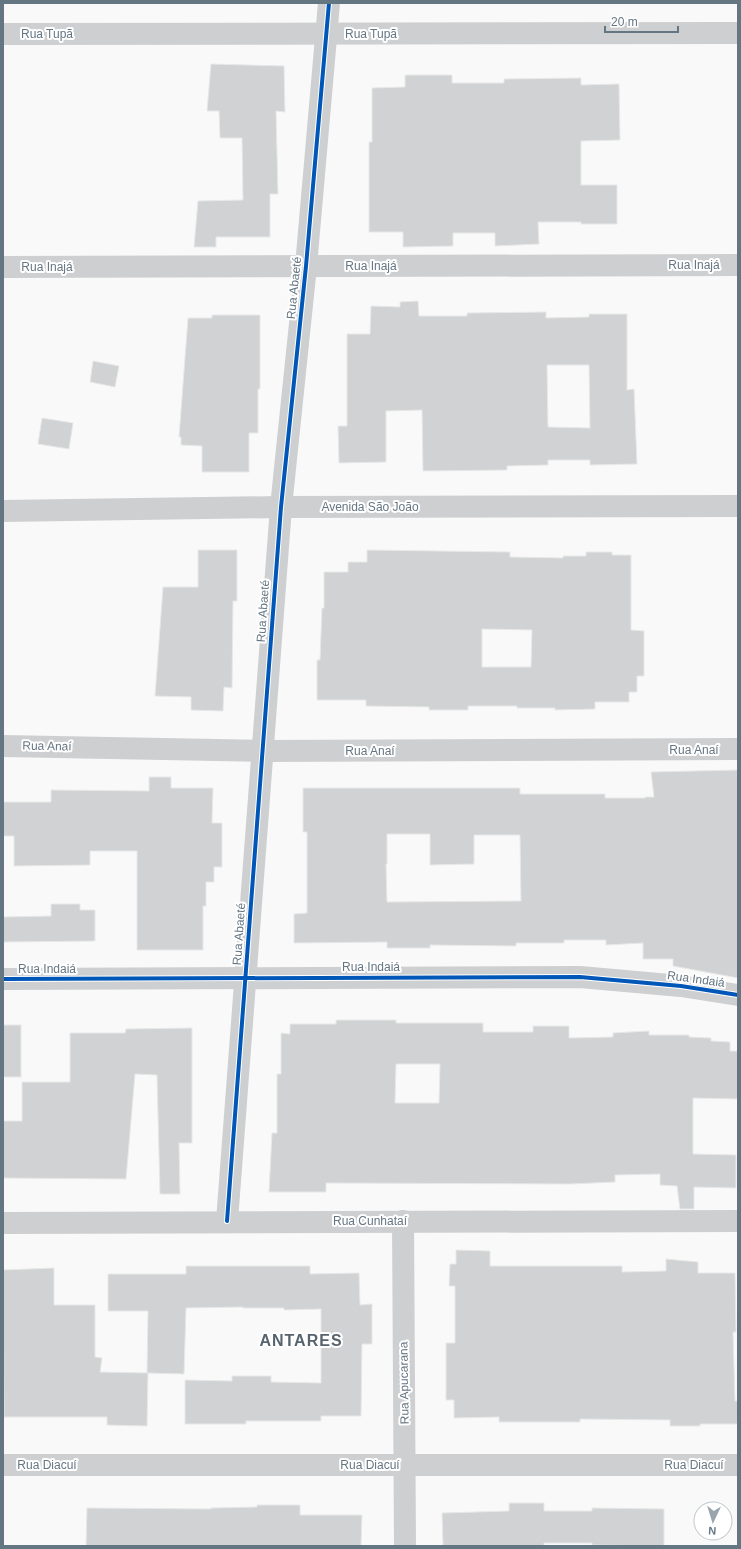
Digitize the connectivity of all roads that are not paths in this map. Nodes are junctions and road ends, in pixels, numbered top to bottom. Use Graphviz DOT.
graph roads {
  1 [pos="329,3"];
  2 [pos="738,33"];
  3 [pos="3,34"];
  4 [pos="325,34"];
  5 [pos="738,265"];
  6 [pos="306,266"];
  7 [pos="3,267"];
  8 [pos="738,506"];
  9 [pos="281,507"];
  10 [pos="3,511"];
  11 [pos="3,746"];
  12 [pos="738,750"];
  13 [pos="263,751"];
  14 [pos="246,978"];
  15 [pos="3,979"];
  16 [pos="738,995"];
  17 [pos="227,1221"];
  18 [pos="403,1221"];
  19 [pos="738,1221"];
  20 [pos="3,1223"];
  21 [pos="3,1465"];
  22 [pos="405,1465"];
  23 [pos="738,1465"];
  24 [pos="405,1546"];
  1 -- 4 [label="street, Rua Abaeté"];
  2 -- 4 [label="street, Rua Tupã"];
  3 -- 4 [label="street, Rua Tupã"];
  4 -- 6 [label="street, Rua Abaeté"];
  5 -- 6 [label="street, Rua Inajá"];
  6 -- 7 [label="street, Rua Inajá"];
  6 -- 9 [label="street, Rua Abaeté"];
  8 -- 9 [label="street, Avenida São João"];
  9 -- 10 [label="street, Avenida São João"];
  9 -- 13 [label="street, Rua Abaeté"];
  11 -- 13 [label="street, Rua Anaí"];
  12 -- 13 [label="street, Rua Anaí"];
  13 -- 14 [label="street, Rua Abaeté"];
  14 -- 15 [label="street, Rua Indaiá"];
  14 -- 16 [label="street, Rua Indaiá"];
  14 -- 17 [label="street, Rua Abaeté"];
  17 -- 18 [label="street, Rua Cunhataí"];
  17 -- 20 [label="street, Rua Cunhataí"];
  18 -- 19 [label="street, Rua Cunhataí"];
  18 -- 22 [label="street, Rua Apucarana"];
  21 -- 22 [label="street, Rua Diacuí"];
  22 -- 23 [label="street, Rua Diacuí"];
  22 -- 24 [label="street, Rua Apucarana"];
}
